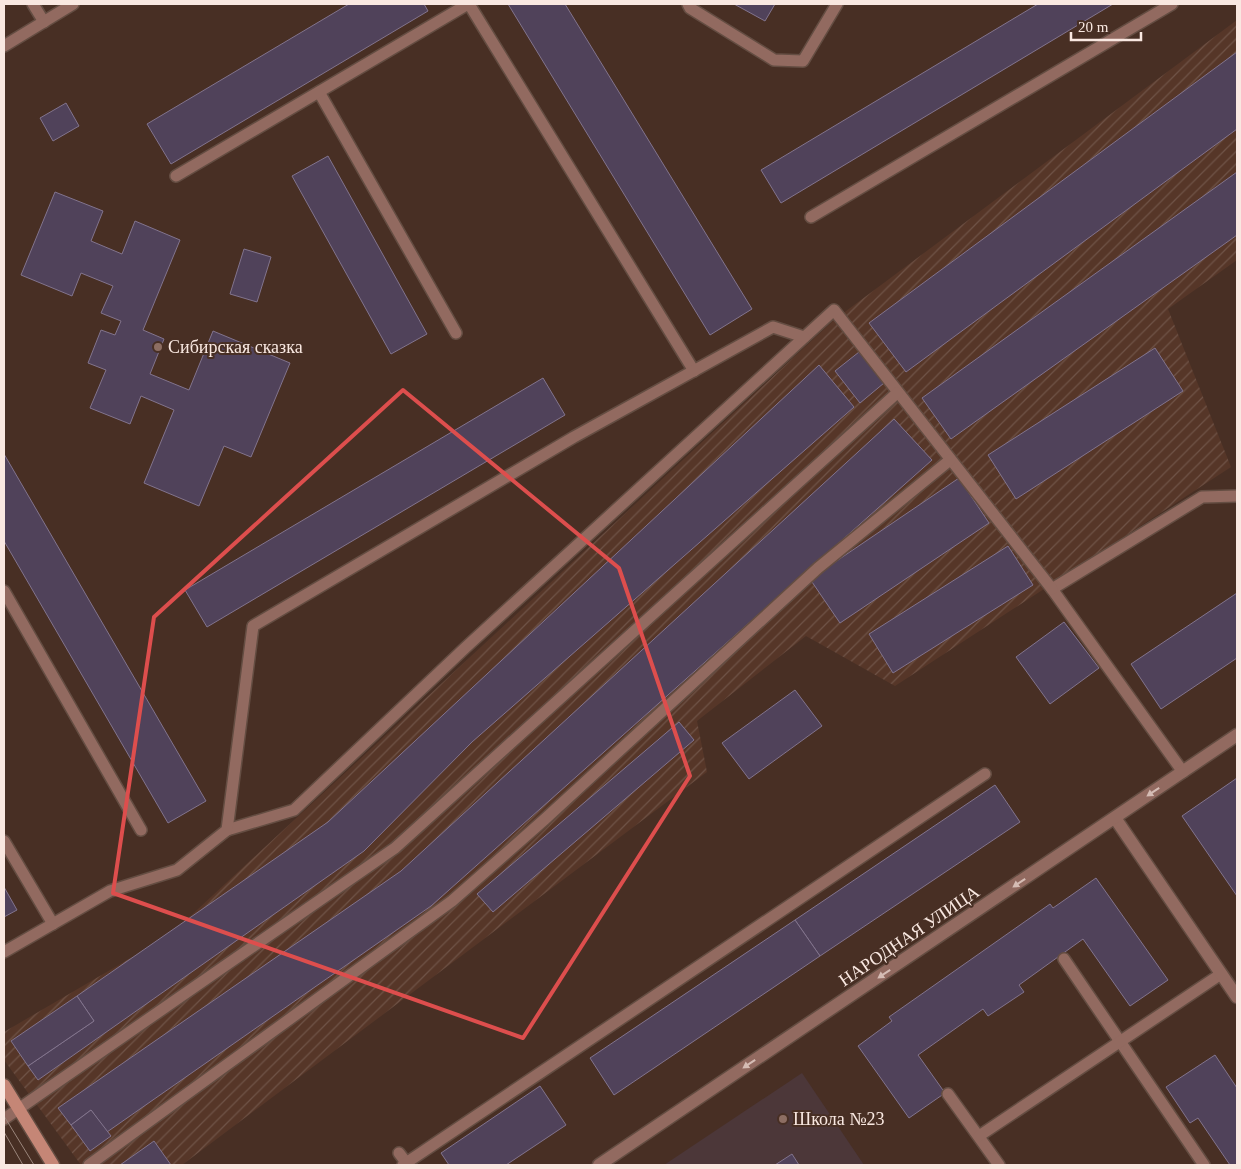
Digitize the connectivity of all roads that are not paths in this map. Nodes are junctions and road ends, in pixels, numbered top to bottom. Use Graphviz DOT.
graph roads {
  1 [pos="33,4"];
  2 [pos="73,4"];
  3 [pos="468,4"];
  4 [pos="688,4"];
  5 [pos="837,4"];
  6 [pos="1172,4"];
  7 [pos="44,22"];
  8 [pos="4,46"];
  9 [pos="319,92"];
  10 [pos="176,176"];
  11 [pos="810,217"];
  12 [pos="456,332"];
  13 [pos="804,337"];
  14 [pos="694,371"];
  15 [pos="897,393"];
  16 [pos="950,460"];
  17 [pos="1237,496"];
  18 [pos="1052,589"];
  19 [pos="4,590"];
  20 [pos="1237,735"];
  21 [pos="1183,772"];
  22 [pos="985,774"];
  23 [pos="1115,818"];
  24 [pos="141,830"];
  25 [pos="227,830"];
  26 [pos="4,841"];
  27 [pos="53,924"];
  28 [pos="4,952"];
  29 [pos="1064,959"];
  30 [pos="1221,974"];
  31 [pos="1237,998"];
  32 [pos="1120,1041"];
  33 [pos="4,1085"];
  34 [pos="948,1094"];
  35 [pos="19,1110"];
  36 [pos="4,1120"];
  37 [pos="979,1136"];
  38 [pos="399,1153"];
  39 [pos="53,1165"];
  40 [pos="89,1165"];
  41 [pos="406,1165"];
  42 [pos="600,1165"];
  43 [pos="999,1165"];
  44 [pos="1204,1165"];
  1 -- 7 [label="lane"];
  2 -- 7 [label="lane"];
  3 -- 9 [label="lane"];
  3 -- 14 [label="lane"];
  4 -- 5 [label="lane"];
  6 -- 11 [label="lane"];
  7 -- 8 [label="lane"];
  9 -- 10 [label="lane"];
  9 -- 12 [label="lane"];
  13 -- 14 [label="lane"];
  13 -- 15 [label="lane"];
  13 -- 25 [label="lane"];
  14 -- 25 [label="lane"];
  15 -- 16 [label="lane"];
  15 -- 35 [label="lane"];
  16 -- 18 [label="lane"];
  16 -- 40 [label="lane"];
  17 -- 18 [label="lane"];
  18 -- 21 [label="lane"];
  19 -- 24 [label="lane"];
  20 -- 21 [label="street, НАРОДНАЯ УЛИЦА"];
  21 -- 23 [label="street, НАРОДНАЯ УЛИЦА, one-way"];
  22 -- 41 [label="lane"];
  23 -- 30 [label="street"];
  23 -- 42 [label="street, НАРОДНАЯ УЛИЦА, one-way"];
  25 -- 27 [label="lane"];
  26 -- 27 [label="lane"];
  27 -- 28 [label="lane"];
  29 -- 32 [label="lane"];
  30 -- 31 [label="street"];
  30 -- 32 [label="lane"];
  32 -- 37 [label="lane"];
  32 -- 44 [label="lane"];
  33 -- 35 [label="main road"];
  34 -- 37 [label="lane"];
  35 -- 36 [label="lane"];
  35 -- 39 [label="main road"];
  37 -- 43 [label="lane"];
  38 -- 41 [label="lane"];
}
